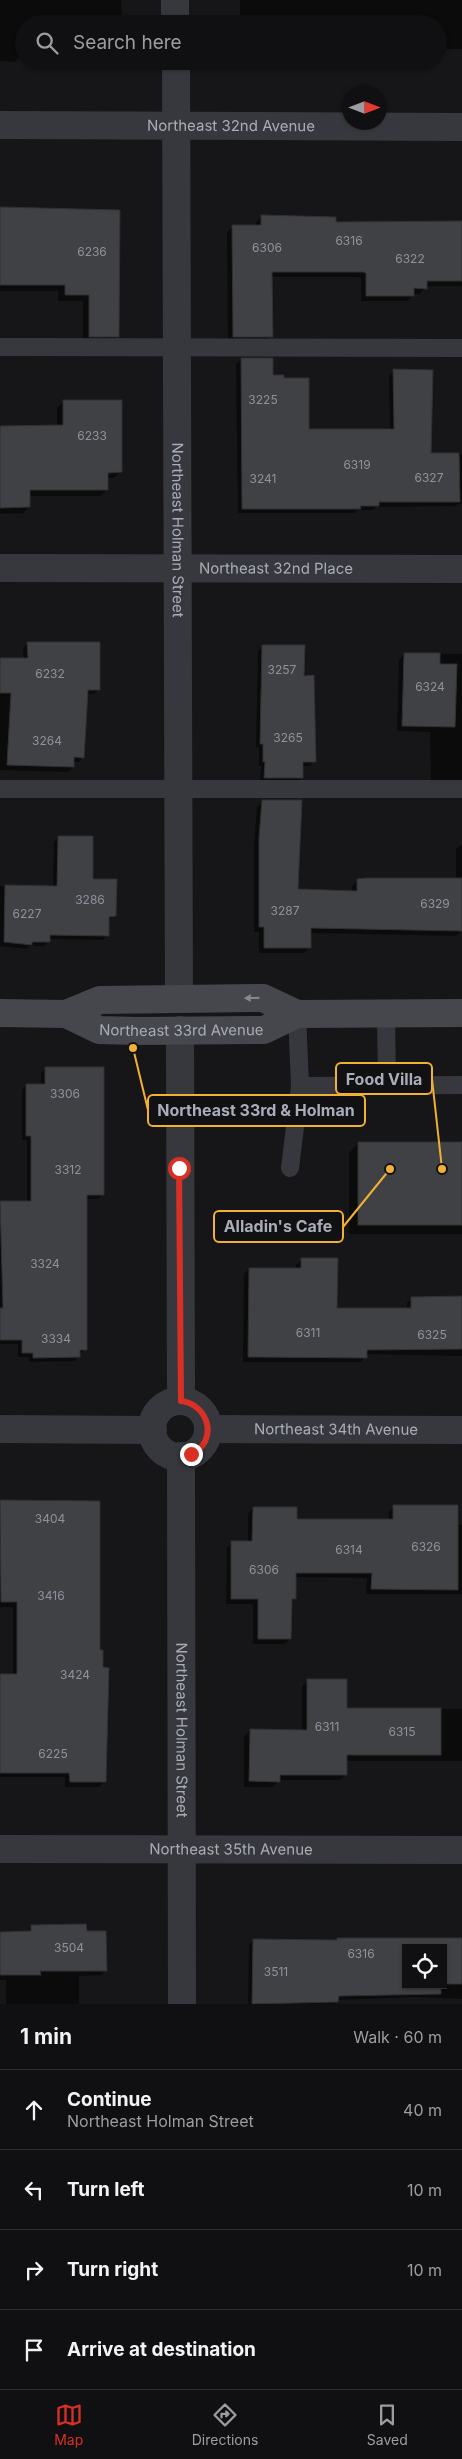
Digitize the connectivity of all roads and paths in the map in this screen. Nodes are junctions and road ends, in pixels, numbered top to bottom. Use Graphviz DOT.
graph roads {
  1 [pos="175,0"];
  2 [pos="175,15"];
  3 [pos="176,70"];
  4 [pos="0,125"];
  5 [pos="176,126"];
  6 [pos="462,127"];
  7 [pos="0,347"];
  8 [pos="462,348"];
  9 [pos="176,349"];
  10 [pos="0,568"];
  11 [pos="177,568"];
  12 [pos="462,569"];
  13 [pos="0,789"];
  14 [pos="177,789"];
  15 [pos="462,790"];
  16 [pos="179,999"];
  17 [pos="0,1013"];
  18 [pos="462,1013"];
  19 [pos="66,1014"];
  20 [pos="297,1014"];
  21 [pos="386,1014"];
  22 [pos="180,1030"];
  23 [pos="462,1085"];
  24 [pos="300,1086"];
  25 [pos="387,1086"];
  26 [pos="290,1168"];
  27 [pos="181,1401"];
  28 [pos="0,1429"];
  29 [pos="153,1430"];
  30 [pos="208,1430"];
  31 [pos="462,1430"];
  32 [pos="181,1456"];
  33 [pos="0,1848"];
  34 [pos="182,1849"];
  35 [pos="462,1850"];
  36 [pos="182,2004"];
  1 -- 2 [label="street"];
  3 -- 5 [label="street, Northeast Holman Street"];
  4 -- 5 [label="street, Northeast 32nd Avenue"];
  5 -- 6 [label="street, Northeast 32nd Avenue"];
  5 -- 9 [label="street, Northeast Holman Street"];
  7 -- 9 [label="lane"];
  8 -- 9 [label="lane"];
  9 -- 11 [label="street, Northeast Holman Street"];
  10 -- 11 [label="street, Northeast 32nd Place"];
  11 -- 12 [label="street, Northeast 32nd Place"];
  11 -- 14 [label="street, Northeast Holman Street"];
  13 -- 14 [label="lane"];
  14 -- 15 [label="lane"];
  14 -- 16 [label="street, Northeast Holman Street"];
  16 -- 19 [label="main road, Northeast 33rd Avenue"];
  20 -- 16 [label="main road, Northeast 33rd Avenue, one-way"];
  17 -- 19 [label="main road, Northeast 33rd Avenue"];
  18 -- 21 [label="main road, Northeast 33rd Avenue"];
  19 -- 22 [label="main road, Northeast 33rd Avenue"];
  20 -- 21 [label="main road, Northeast 33rd Avenue"];
  20 -- 22 [label="main road, Northeast 33rd Avenue"];
  20 -- 24 [label="lane"];
  21 -- 25 [label="lane"];
  22 -- 27 [label="street"];
  23 -- 25 [label="lane"];
  24 -- 25 [label="lane"];
  24 -- 26 [label="lane"];
  27 -- 29 [label="street"];
  27 -- 30 [label="street"];
  28 -- 29 [label="street"];
  29 -- 32 [label="street"];
  30 -- 31 [label="street, Northeast 34th Avenue"];
  30 -- 32 [label="street"];
  32 -- 34 [label="street, Northeast Holman Street"];
  33 -- 34 [label="street, Northeast 35th Avenue"];
  34 -- 35 [label="street, Northeast 35th Avenue"];
  34 -- 36 [label="street, Northeast Holman Street"];
}
